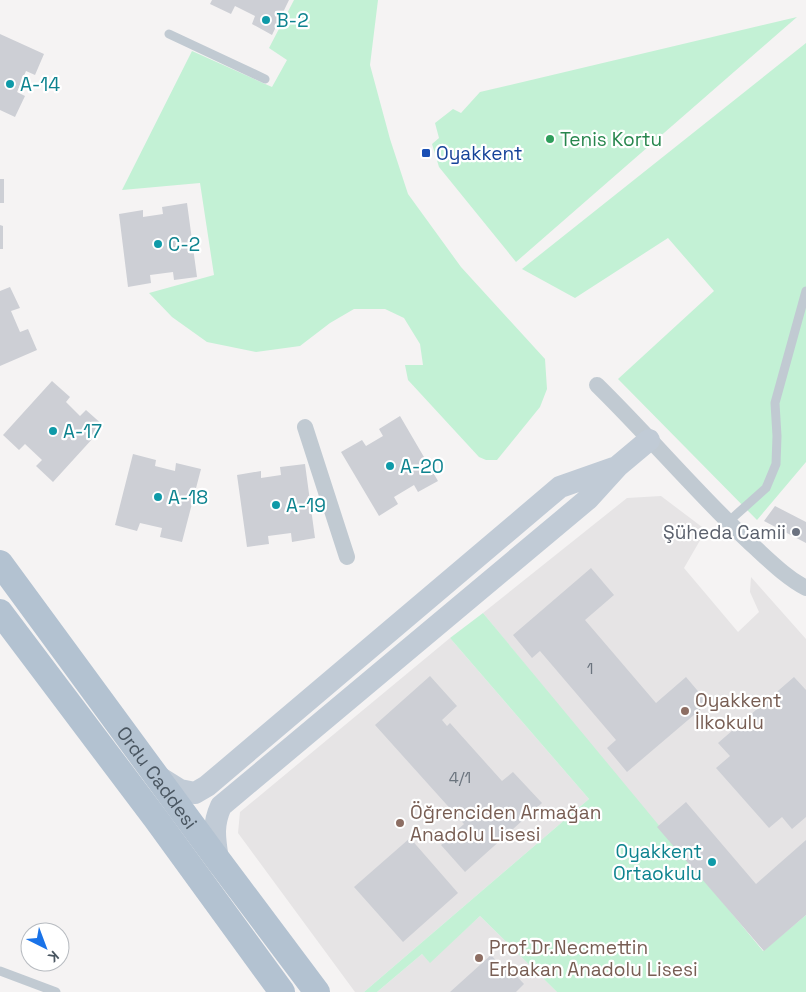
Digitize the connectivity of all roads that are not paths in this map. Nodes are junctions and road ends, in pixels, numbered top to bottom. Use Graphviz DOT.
graph roads {
  1 [pos="169,34"];
  2 [pos="265,79"];
  3 [pos="806,291"];
  4 [pos="596,385"];
  5 [pos="305,427"];
  6 [pos="649,440"];
  7 [pos="618,466"];
  8 [pos="728,522"];
  9 [pos="347,557"];
  10 [pos="0,563"];
  11 [pos="806,588"];
  12 [pos="0,612"];
  13 [pos="155,774"];
  14 [pos="218,860"];
  15 [pos="0,971"];
  16 [pos="56,992"];
  17 [pos="282,992"];
  18 [pos="316,992"];
  1 -- 2 [label="lane"];
  3 -- 8 [label="lane"];
  4 -- 6 [label="street"];
  5 -- 9 [label="street"];
  6 -- 7 [label="street"];
  6 -- 8 [label="street"];
  7 -- 13 [label="street"];
  7 -- 14 [label="street"];
  8 -- 11 [label="street"];
  10 -- 13 [label="main road, Ordu Caddesi"];
  12 -- 17 [label="main road, Ordu Caddesi"];
  13 -- 14 [label="main road, Ordu Caddesi"];
  14 -- 18 [label="main road, Ordu Caddesi"];
  15 -- 16 [label="lane"];
}
